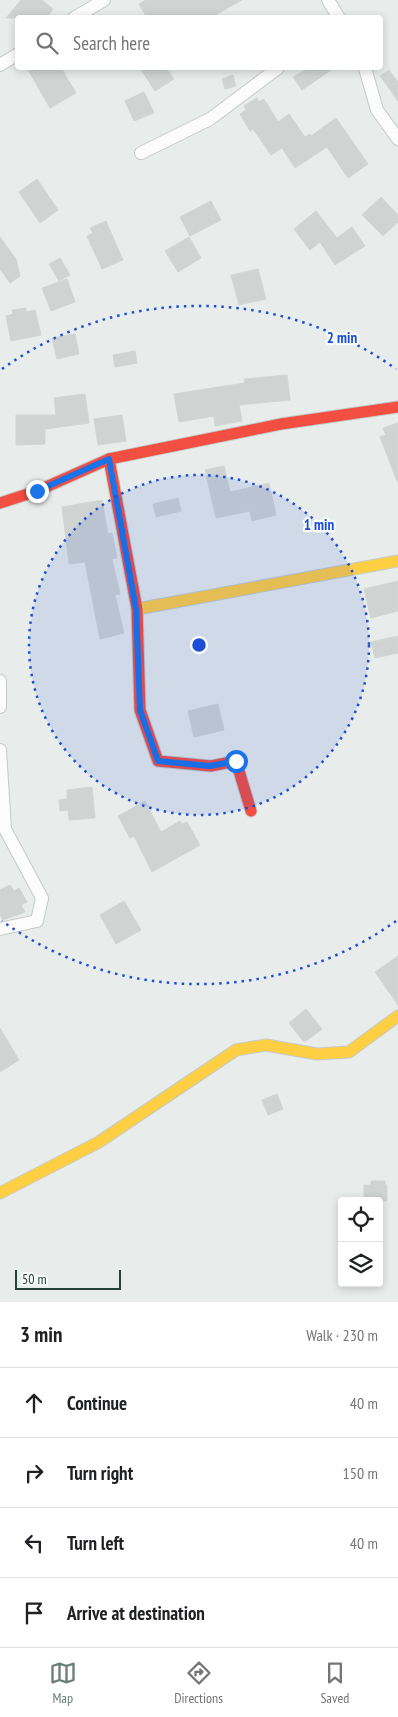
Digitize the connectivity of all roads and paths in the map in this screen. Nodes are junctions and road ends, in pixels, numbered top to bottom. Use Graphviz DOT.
graph roads {
  1 [pos="104,0"];
  2 [pos="328,0"];
  3 [pos="79,15"];
  4 [pos="337,15"];
  5 [pos="15,56"];
  6 [pos="0,65"];
  7 [pos="275,70"];
  8 [pos="366,70"];
  9 [pos="398,139"];
  10 [pos="141,153"];
  11 [pos="398,408"];
  12 [pos="109,459"];
  13 [pos="0,503"];
  14 [pos="398,561"];
  15 [pos="136,609"];
  16 [pos="0,681"];
  17 [pos="0,707"];
  18 [pos="0,750"];
  19 [pos="251,811"];
  20 [pos="0,929"];
  21 [pos="398,1016"];
  22 [pos="0,1193"];
  1 -- 3 [label="street"];
  2 -- 4 [label="street"];
  5 -- 6 [label="street"];
  7 -- 10 [label="street"];
  8 -- 9 [label="street"];
  11 -- 12 [label="street"];
  12 -- 13 [label="street"];
  12 -- 15 [label="street"];
  14 -- 15 [label="street"];
  15 -- 19 [label="street"];
  16 -- 17 [label="street"];
  18 -- 20 [label="street"];
  21 -- 22 [label="street"];
}
